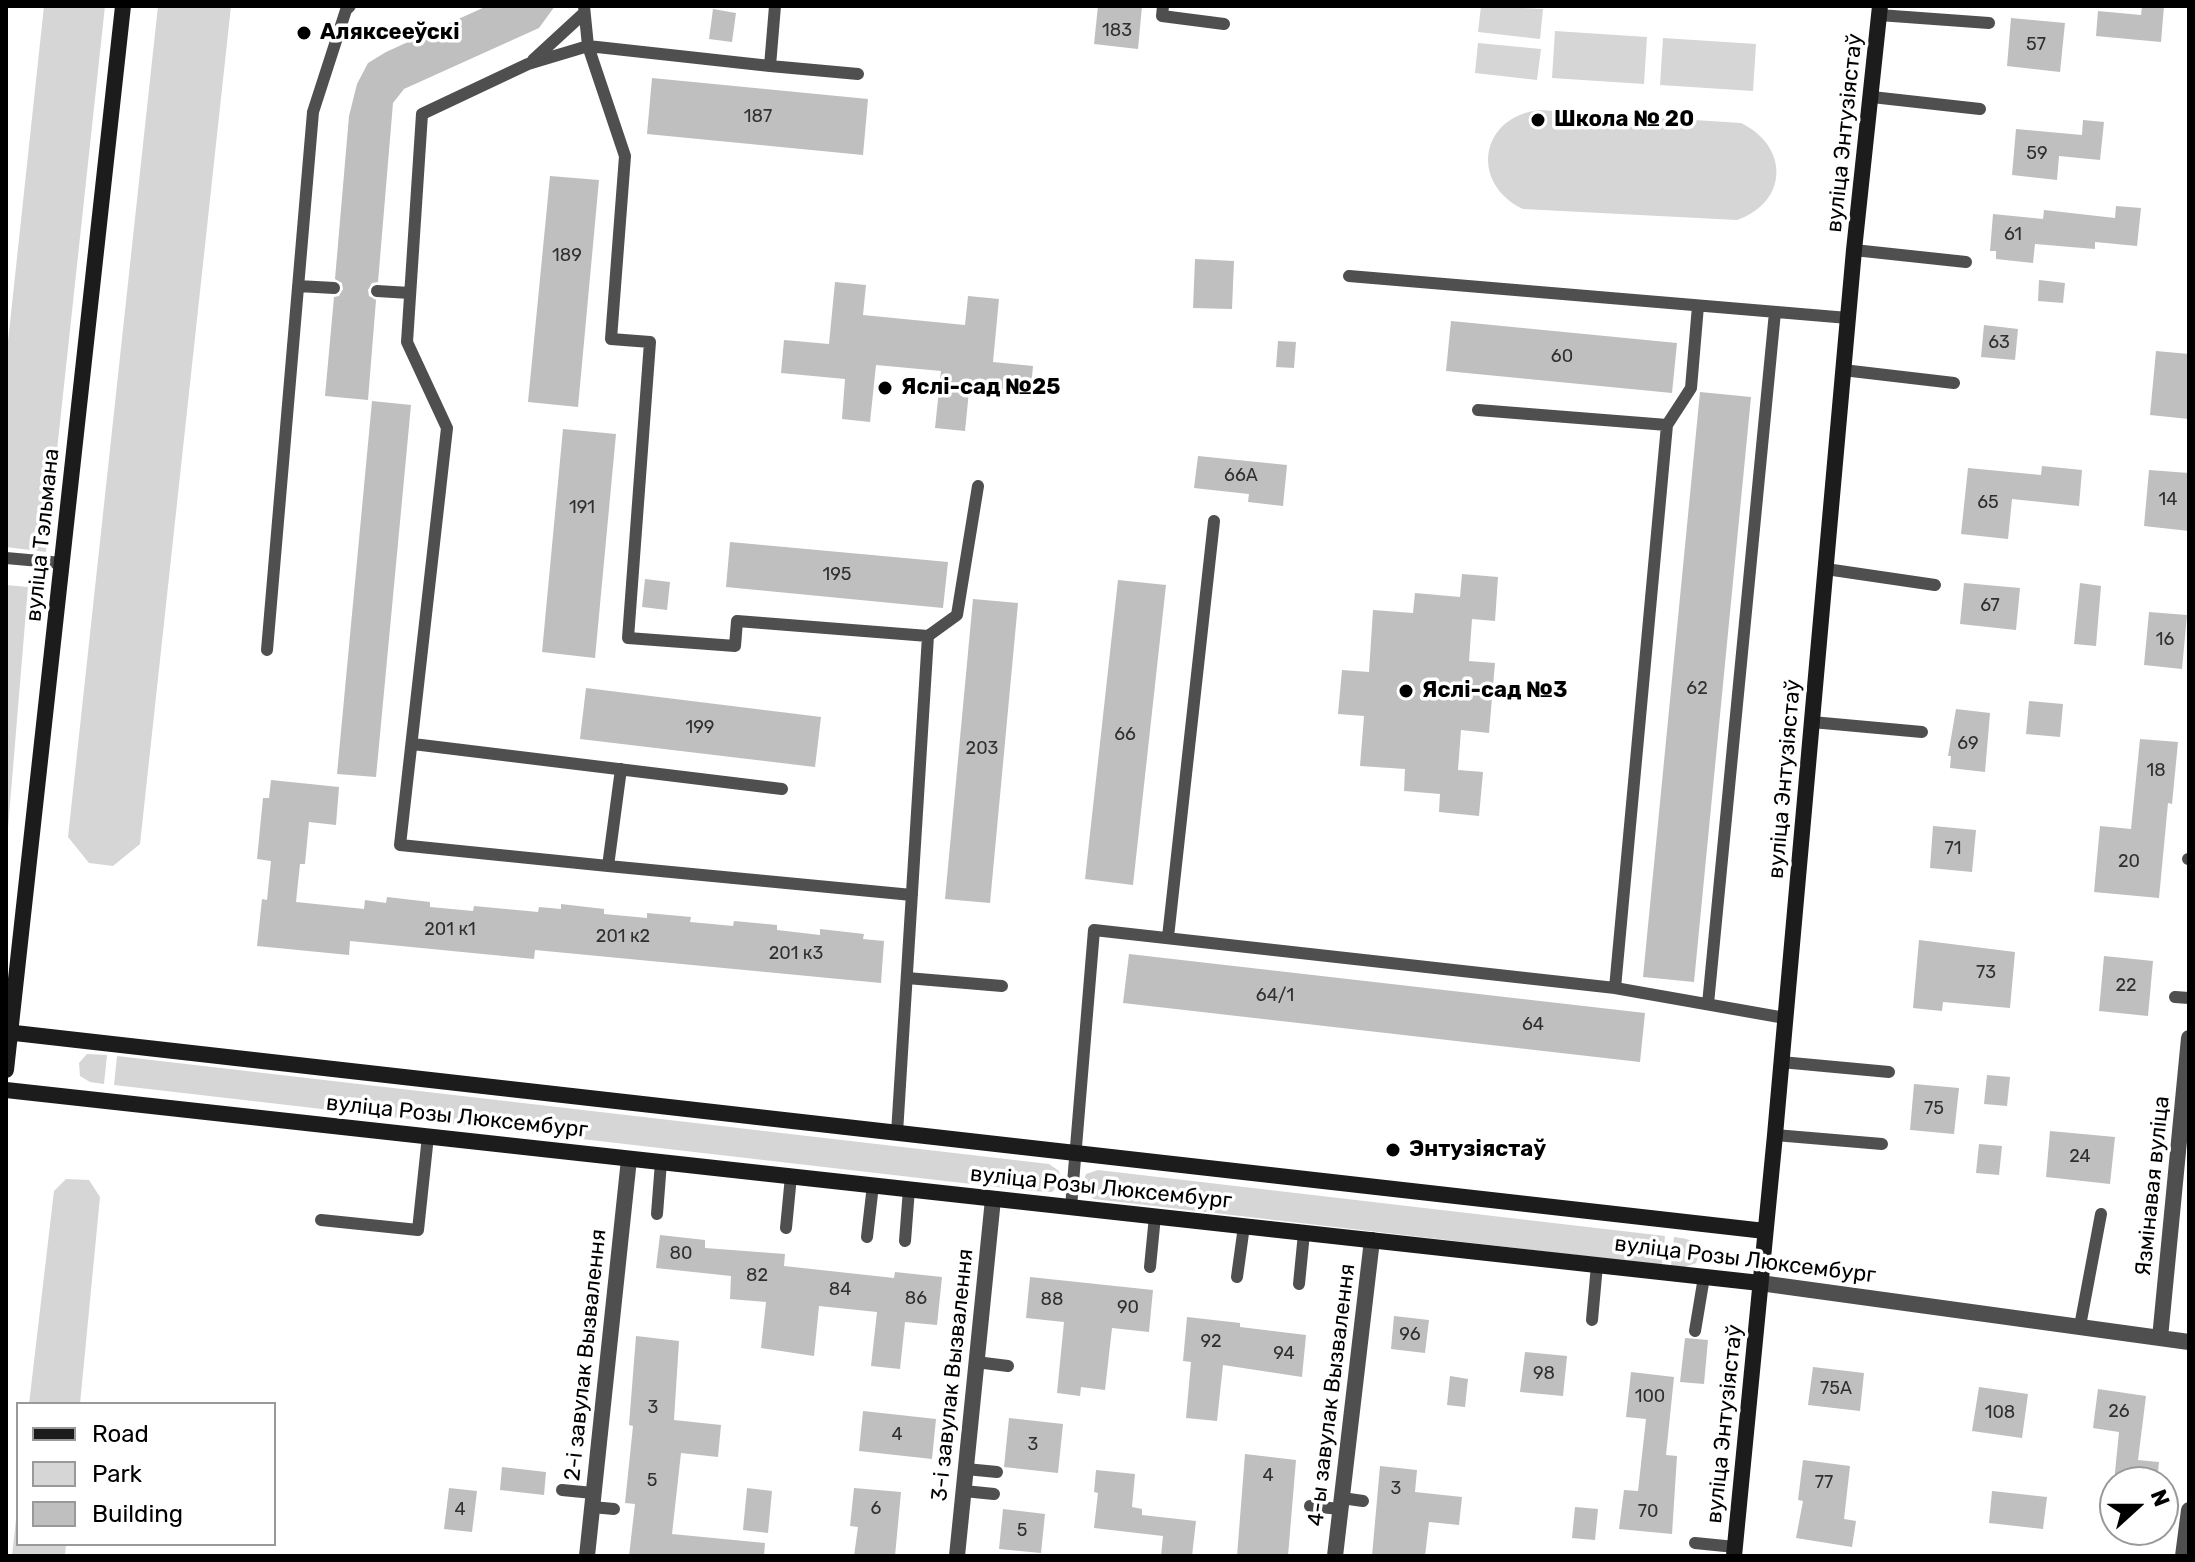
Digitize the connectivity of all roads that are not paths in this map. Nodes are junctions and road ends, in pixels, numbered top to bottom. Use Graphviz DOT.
graph roads {
  1 [pos="123,6"];
  2 [pos="350,6"];
  3 [pos="775,6"];
  4 [pos="1163,6"];
  5 [pos="584,10"];
  6 [pos="1879,10"];
  7 [pos="1989,23"];
  8 [pos="1224,24"];
  9 [pos="588,46"];
  10 [pos="528,64"];
  11 [pos="770,66"];
  12 [pos="858,74"];
  13 [pos="1872,97"];
  14 [pos="1980,109"];
  15 [pos="1854,250"];
  16 [pos="1966,262"];
  17 [pos="1349,276"];
  18 [pos="298,286"];
  19 [pos="334,288"];
  20 [pos="377,291"];
  21 [pos="410,293"];
  22 [pos="1698,306"];
  23 [pos="1775,312"];
  24 [pos="1848,318"];
  25 [pos="1843,370"];
  26 [pos="1954,383"];
  27 [pos="1478,410"];
  28 [pos="1667,425"];
  29 [pos="978,486"];
  30 [pos="1214,521"];
  31 [pos="6,558"];
  32 [pos="62,563"];
  33 [pos="1826,569"];
  34 [pos="1935,585"];
  35 [pos="928,636"];
  36 [pos="267,650"];
  37 [pos="1812,722"];
  38 [pos="1922,732"];
  39 [pos="413,744"];
  40 [pos="621,769"];
  41 [pos="782,789"];
  42 [pos="608,866"];
  43 [pos="912,895"];
  44 [pos="1168,937"];
  45 [pos="907,978"];
  46 [pos="1002,986"];
  47 [pos="1615,988"];
  48 [pos="2175,997"];
  49 [pos="2189,998"];
  50 [pos="1708,1004"];
  51 [pos="1785,1018"];
  52 [pos="8,1032"];
  53 [pos="2189,1038"];
  54 [pos="1781,1062"];
  55 [pos="6,1070"];
  56 [pos="1889,1072"];
  57 [pos="6,1090"];
  58 [pos="897,1133"];
  59 [pos="1775,1135"];
  60 [pos="428,1136"];
  61 [pos="1882,1144"];
  62 [pos="1076,1153"];
  63 [pos="629,1159"];
  64 [pos="661,1162"];
  65 [pos="791,1176"];
  66 [pos="873,1185"];
  67 [pos="909,1189"];
  68 [pos="993,1199"];
  69 [pos="1071,1207"];
  70 [pos="657,1214"];
  71 [pos="2101,1214"];
  72 [pos="1155,1216"];
  73 [pos="321,1220"];
  74 [pos="1244,1226"];
  75 [pos="786,1228"];
  76 [pos="1765,1231"];
  77 [pos="1304,1233"];
  78 [pos="867,1237"];
  79 [pos="1372,1240"];
  80 [pos="905,1241"];
  81 [pos="1597,1265"];
  82 [pos="1150,1267"];
  83 [pos="1237,1277"];
  84 [pos="1704,1277"];
  85 [pos="1760,1283"];
  86 [pos="1299,1284"];
  87 [pos="1592,1320"];
  88 [pos="2080,1326"];
  89 [pos="1695,1331"];
  90 [pos="2160,1338"];
  91 [pos="2189,1342"];
  92 [pos="976,1362"];
  93 [pos="1008,1366"];
  94 [pos="966,1469"];
  95 [pos="997,1472"];
  96 [pos="562,1490"];
  97 [pos="964,1491"];
  98 [pos="994,1494"];
  99 [pos="593,1500"];
  100 [pos="1363,1501"];
  101 [pos="1341,1504"];
  102 [pos="1310,1506"];
  103 [pos="614,1509"];
  104 [pos="2189,1510"];
  105 [pos="1695,1543"];
  106 [pos="1734,1551"];
  107 [pos="587,1556"];
  108 [pos="957,1556"];
  109 [pos="1335,1556"];
  110 [pos="2183,1556"];
  1 -- 32 [label="main road, вуліца Тэльмана"];
  2 -- 18 [label="lane"];
  3 -- 11 [label="lane"];
  4 -- 8 [label="lane"];
  5 -- 9 [label="lane"];
  5 -- 10 [label="lane"];
  6 -- 7 [label="lane"];
  6 -- 13 [label="main road, вуліца Энтузіястаў"];
  9 -- 10 [label="lane"];
  9 -- 11 [label="lane"];
  9 -- 35 [label="lane"];
  10 -- 21 [label="lane"];
  11 -- 12 [label="lane"];
  13 -- 14 [label="lane"];
  13 -- 15 [label="main road, вуліца Энтузіястаў"];
  15 -- 16 [label="lane"];
  15 -- 24 [label="main road, вуліца Энтузіястаў"];
  17 -- 22 [label="lane"];
  18 -- 19 [label="lane"];
  18 -- 36 [label="lane"];
  20 -- 21 [label="lane"];
  21 -- 39 [label="lane"];
  22 -- 23 [label="lane"];
  22 -- 28 [label="lane"];
  23 -- 24 [label="lane"];
  23 -- 50 [label="lane"];
  24 -- 25 [label="main road, вуліца Энтузіястаў"];
  25 -- 26 [label="lane"];
  25 -- 33 [label="main road, вуліца Энтузіястаў"];
  27 -- 28 [label="lane"];
  28 -- 47 [label="lane"];
  29 -- 35 [label="lane"];
  30 -- 44 [label="lane"];
  31 -- 32 [label="lane"];
  32 -- 52 [label="main road, вуліца Тэльмана"];
  33 -- 34 [label="lane"];
  33 -- 37 [label="main road, вуліца Энтузіястаў"];
  35 -- 43 [label="lane"];
  37 -- 38 [label="lane"];
  37 -- 51 [label="main road, вуліца Энтузіястаў"];
  39 -- 40 [label="lane"];
  39 -- 42 [label="lane"];
  40 -- 41 [label="lane"];
  40 -- 42 [label="lane"];
  42 -- 43 [label="lane"];
  43 -- 45 [label="lane"];
  44 -- 47 [label="lane"];
  44 -- 62 [label="lane"];
  45 -- 46 [label="lane"];
  45 -- 58 [label="lane"];
  47 -- 50 [label="lane"];
  48 -- 49 [label="lane"];
  50 -- 51 [label="lane"];
  51 -- 54 [label="main road, вуліца Энтузіястаў"];
  52 -- 55 [label="main road, вуліца Тэльмана"];
  52 -- 58 [label="main road, вуліца Розы Люксембург"];
  53 -- 90 [label="street, Язмінавая вуліца"];
  54 -- 56 [label="lane"];
  54 -- 59 [label="main road, вуліца Энтузіястаў"];
  57 -- 60 [label="main road, вуліца Розы Люксембург"];
  58 -- 62 [label="main road, вуліца Розы Люксембург"];
  59 -- 61 [label="lane"];
  59 -- 76 [label="main road, вуліца Энтузіястаў"];
  60 -- 63 [label="main road, вуліца Розы Люксембург"];
  60 -- 73 [label="lane"];
  62 -- 69 [label="lane"];
  62 -- 76 [label="main road, вуліца Розы Люксембург"];
  63 -- 64 [label="main road, вуліца Розы Люксембург"];
  63 -- 99 [label="street, 2-і завулак Вызвалення"];
  64 -- 65 [label="main road, вуліца Розы Люксембург"];
  64 -- 70 [label="lane"];
  65 -- 66 [label="main road, вуліца Розы Люксембург"];
  65 -- 75 [label="lane"];
  66 -- 67 [label="main road, вуліца Розы Люксембург"];
  66 -- 78 [label="lane"];
  67 -- 68 [label="main road, вуліца Розы Люксембург"];
  67 -- 80 [label="lane"];
  68 -- 69 [label="main road, вуліца Розы Люксембург"];
  68 -- 92 [label="street, 3-і завулак Вызвалення"];
  69 -- 72 [label="main road, вуліца Розы Люксембург"];
  71 -- 88 [label="lane"];
  72 -- 74 [label="main road, вуліца Розы Люксембург"];
  72 -- 82 [label="lane"];
  74 -- 77 [label="main road, вуліца Розы Люксембург"];
  74 -- 83 [label="lane"];
  76 -- 85 [label="main road, вуліца Энтузіястаў"];
  77 -- 79 [label="main road, вуліца Розы Люксембург"];
  77 -- 86 [label="lane"];
  79 -- 81 [label="main road, вуліца Розы Люксембург"];
  79 -- 101 [label="street, 4-ы завулак Вызвалення"];
  81 -- 84 [label="main road, вуліца Розы Люксембург"];
  81 -- 87 [label="lane"];
  84 -- 85 [label="main road, вуліца Розы Люксембург"];
  84 -- 89 [label="lane"];
  85 -- 88 [label="street, вуліца Розы Люксембург"];
  85 -- 106 [label="main road, вуліца Энтузіястаў"];
  88 -- 90 [label="street, вуліца Розы Люксембург"];
  90 -- 91 [label="street, вуліца Розы Люксембург"];
  92 -- 93 [label="lane"];
  92 -- 94 [label="street, 3-і завулак Вызвалення"];
  94 -- 95 [label="lane"];
  94 -- 97 [label="street, 3-і завулак Вызвалення"];
  96 -- 99 [label="lane"];
  97 -- 98 [label="lane"];
  97 -- 108 [label="street, 3-і завулак Вызвалення"];
  99 -- 103 [label="lane"];
  99 -- 107 [label="street, 2-і завулак Вызвалення"];
  100 -- 101 [label="lane"];
  101 -- 102 [label="lane"];
  101 -- 109 [label="street, 4-ы завулак Вызвалення"];
  104 -- 110 [label="street"];
  105 -- 106 [label="lane"];
}
